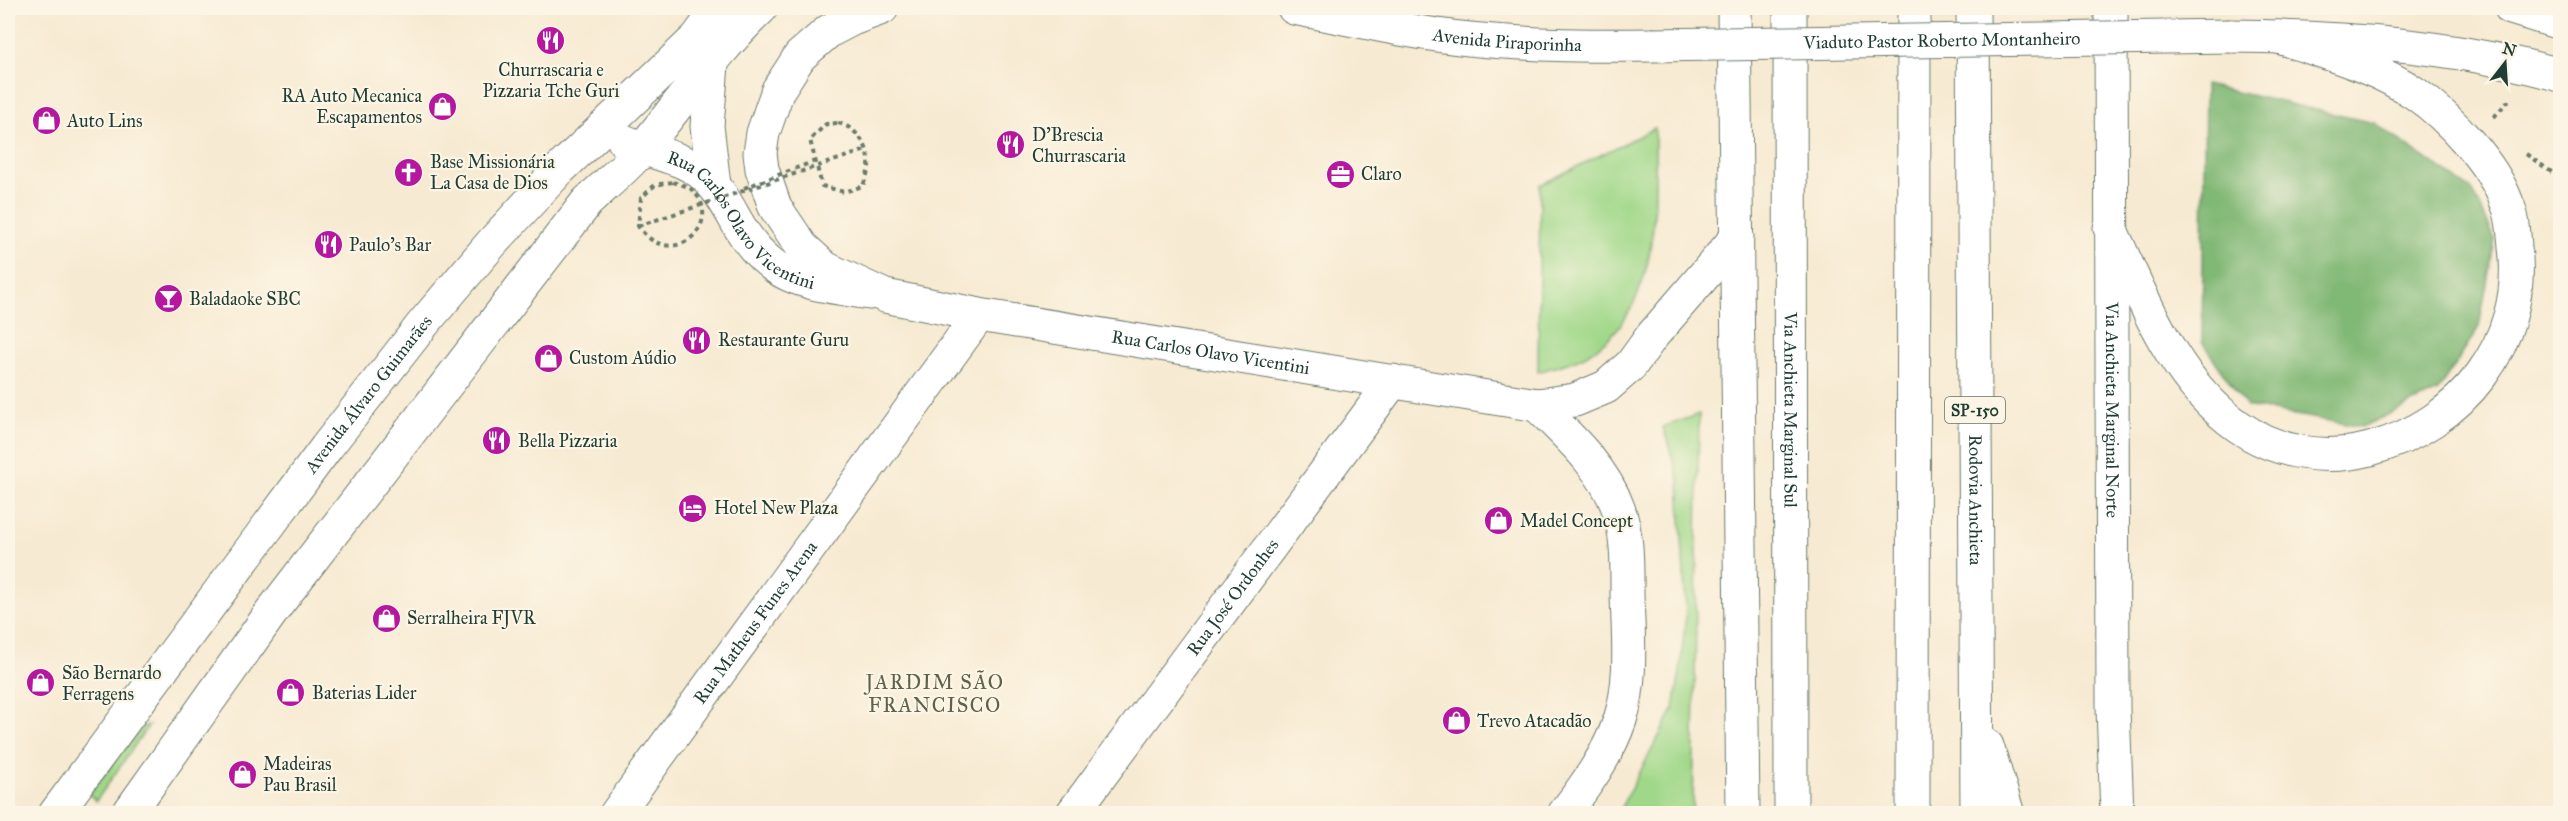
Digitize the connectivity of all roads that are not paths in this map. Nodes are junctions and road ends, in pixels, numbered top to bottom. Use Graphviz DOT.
graph roads {
  1 [pos="719,8"];
  2 [pos="761,8"];
  3 [pos="882,8"];
  4 [pos="1295,8"];
  5 [pos="1734,8"];
  6 [pos="1790,8"];
  7 [pos="1914,8"];
  8 [pos="1973,8"];
  9 [pos="2111,8"];
  10 [pos="2511,8"];
  11 [pos="2560,23"];
  12 [pos="2279,37"];
  13 [pos="1652,45"];
  14 [pos="712,64"];
  15 [pos="2560,75"];
  16 [pos="600,131"];
  17 [pos="642,149"];
  18 [pos="708,194"];
  19 [pos="2110,228"];
  20 [pos="1737,237"];
  21 [pos="885,296"];
  22 [pos="979,315"];
  23 [pos="1393,381"];
  24 [pos="1537,405"];
  25 [pos="1913,643"];
  26 [pos="1977,712"];
  27 [pos="55,813"];
  28 [pos="128,813"];
  29 [pos="616,813"];
  30 [pos="1072,813"];
  31 [pos="1564,813"];
  32 [pos="1743,813"];
  33 [pos="1791,813"];
  34 [pos="1895,813"];
  35 [pos="1913,813"];
  36 [pos="1977,813"];
  37 [pos="2008,813"];
  38 [pos="2116,813"];
  1 -- 16 [label="main road, Avenida Álvaro Guimarães"];
  2 -- 14 [label="main road"];
  3 -- 21 [label="main road, Rua Carlos Olavo Vicentini"];
  4 -- 13 [label="main road, Avenida Piraporinha"];
  5 -- 20 [label="main road"];
  6 -- 33 [label="main road, Via Anchieta Marginal Sul"];
  7 -- 25 [label="main road"];
  8 -- 26 [label="main road, Rodovia Anchieta / SP-150"];
  9 -- 19 [label="main road, Via Anchieta Marginal Norte"];
  10 -- 11 [label="main road"];
  12 -- 13 [label="main road, Viaduto Pastor Roberto Montanheiro, bridge"];
  12 -- 15 [label="main road, Viaduto Pastor Roberto Montanheiro"];
  12 -- 19 [label="main road"];
  14 -- 17 [label="main road"];
  14 -- 18 [label="main road"];
  16 -- 17 [label="main road, Rua Carlos Olavo Vicentini"];
  16 -- 27 [label="main road, Avenida Álvaro Guimarães"];
  17 -- 18 [label="main road, Rua Carlos Olavo Vicentini"];
  17 -- 28 [label="main road"];
  18 -- 21 [label="main road, Rua Carlos Olavo Vicentini"];
  19 -- 38 [label="main road, Via Anchieta Marginal Norte"];
  20 -- 24 [label="main road, Rua Carlos Olavo Vicentini"];
  20 -- 32 [label="main road"];
  21 -- 22 [label="main road, Rua Carlos Olavo Vicentini"];
  22 -- 23 [label="main road, Rua Carlos Olavo Vicentini"];
  22 -- 29 [label="main road, Rua Matheus Funes Arena"];
  23 -- 24 [label="main road, Rua Carlos Olavo Vicentini"];
  23 -- 30 [label="main road, Rua José Ordonhes"];
  24 -- 31 [label="main road"];
  25 -- 34 [label="main road"];
  25 -- 35 [label="main road"];
  26 -- 36 [label="main road, Rodovia Anchieta / SP-150"];
  26 -- 37 [label="main road"];
}
